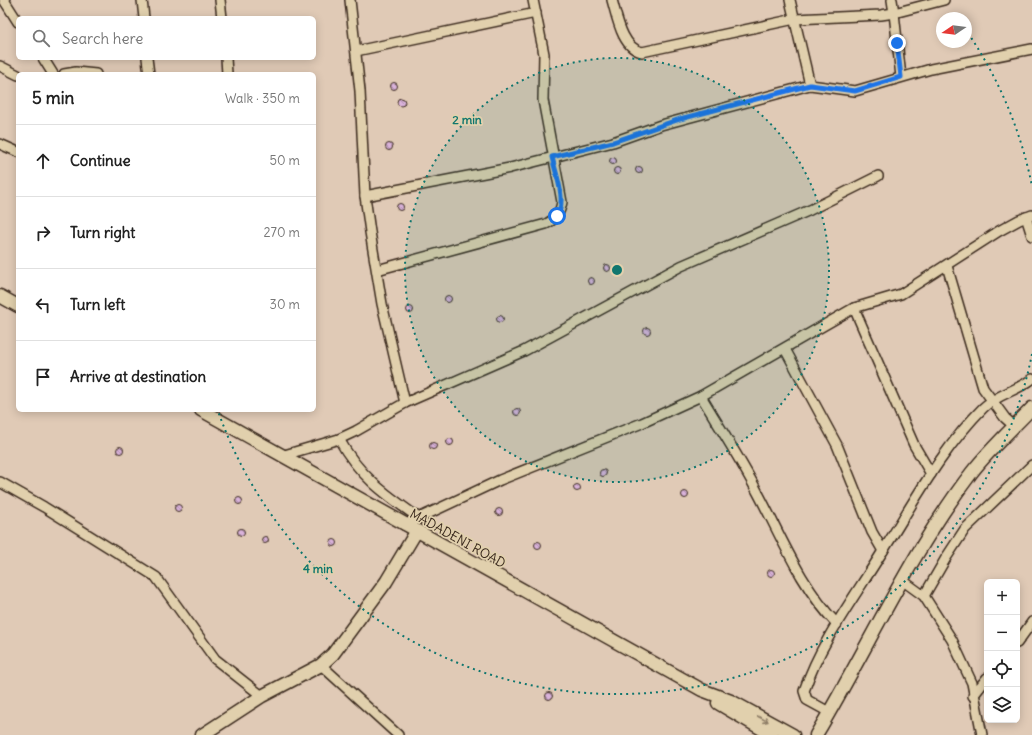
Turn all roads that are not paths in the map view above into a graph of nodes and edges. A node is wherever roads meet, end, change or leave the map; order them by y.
1 (4, 0) edge
2 (142, 0) edge
3 (220, 0) edge
4 (350, 0) edge
5 (533, 0) edge
6 (612, 0) edge
7 (790, 0) edge
8 (892, 0) edge
9 (944, 0) edge
10 (536, 13) junction
11 (894, 13) junction
12 (144, 16) edge
13 (222, 16) edge
14 (16, 19) edge
15 (795, 19) junction
16 (1032, 49) edge
17 (356, 51) junction
18 (45, 60) edge
19 (147, 60) edge
20 (226, 60) edge
21 (0, 66) edge
22 (52, 72) edge
23 (149, 72) edge
24 (227, 72) edge
25 (16, 74) edge
26 (901, 77) junction
27 (810, 85) junction
28 (0, 144) edge
29 (16, 151) edge
30 (552, 157) junction
31 (878, 176) dead end
32 (365, 196) junction
33 (1029, 216) edge
34 (1032, 236) edge
35 (947, 266) junction
36 (377, 270) junction
37 (0, 296) edge
38 (16, 305) edge
39 (854, 308) junction
40 (784, 349) junction
41 (1032, 378) edge
42 (701, 396) junction
43 (992, 400) junction
44 (404, 403) junction
45 (1032, 408) edge
46 (204, 412) edge
47 (1014, 426) junction
48 (339, 439) junction
49 (281, 456) junction
50 (1032, 465) edge
51 (931, 474) junction
52 (0, 482) edge
53 (418, 518) junction
54 (404, 525) junction
55 (416, 532) junction
56 (883, 551) junction
57 (902, 580) junction
58 (924, 596) junction
59 (1032, 622) edge
60 (837, 624) junction
61 (1020, 638) edge
62 (321, 665) junction
63 (984, 682) edge
64 (702, 690) junction
65 (262, 696) junction
66 (973, 696) junction
67 (830, 712) junction
68 (394, 734) edge
69 (202, 735) edge
70 (772, 735) edge
71 (793, 735) edge
72 (816, 735) edge
73 (982, 735) edge

1 - 14 street
2 - 12 street
3 - 13 street
4 - 17 street
5 - 10 street
6 - 15 street
7 - 15 street
8 - 11 street
9 - 11 street
10 - 17 street
10 - 30 street
11 - 15 street
11 - 26 street
15 - 27 street
16 - 26 street
17 - 32 street
18 - 22 street
19 - 23 street
20 - 24 street
21 - 25 street
26 - 27 street
27 - 30 street
28 - 29 street
30 - 32 street
30 - 36 street
31 - 44 street
32 - 36 street
33 - 34 street
33 - 35 street
35 - 39 street
35 - 43 street
36 - 44 street
37 - 38 street
39 - 40 street
39 - 51 street
40 - 42 street
40 - 56 street
41 - 43 street
42 - 53 street
42 - 60 street
43 - 47 street
43 - 51 street
44 - 48 street
45 - 47 street
46 - 49 street, MADADENI ROAD
47 - 57 street
48 - 49 street
48 - 53 street
49 - 54 street, MADADENI ROAD
50 - 58 street
51 - 56 street
52 - 65 street
53 - 54 street
54 - 55 street, MADADENI ROAD
55 - 62 street
55 - 64 street, MADADENI ROAD
56 - 60 street
57 - 58 street
57 - 67 street
58 - 66 street
59 - 61 street
60 - 67 street
62 - 65 street
62 - 68 street
63 - 66 street
64 - 70 street, MADADENI ROAD
64 -> 71 street, MADADENI ROAD
65 - 69 street
66 - 73 street
67 - 72 street

